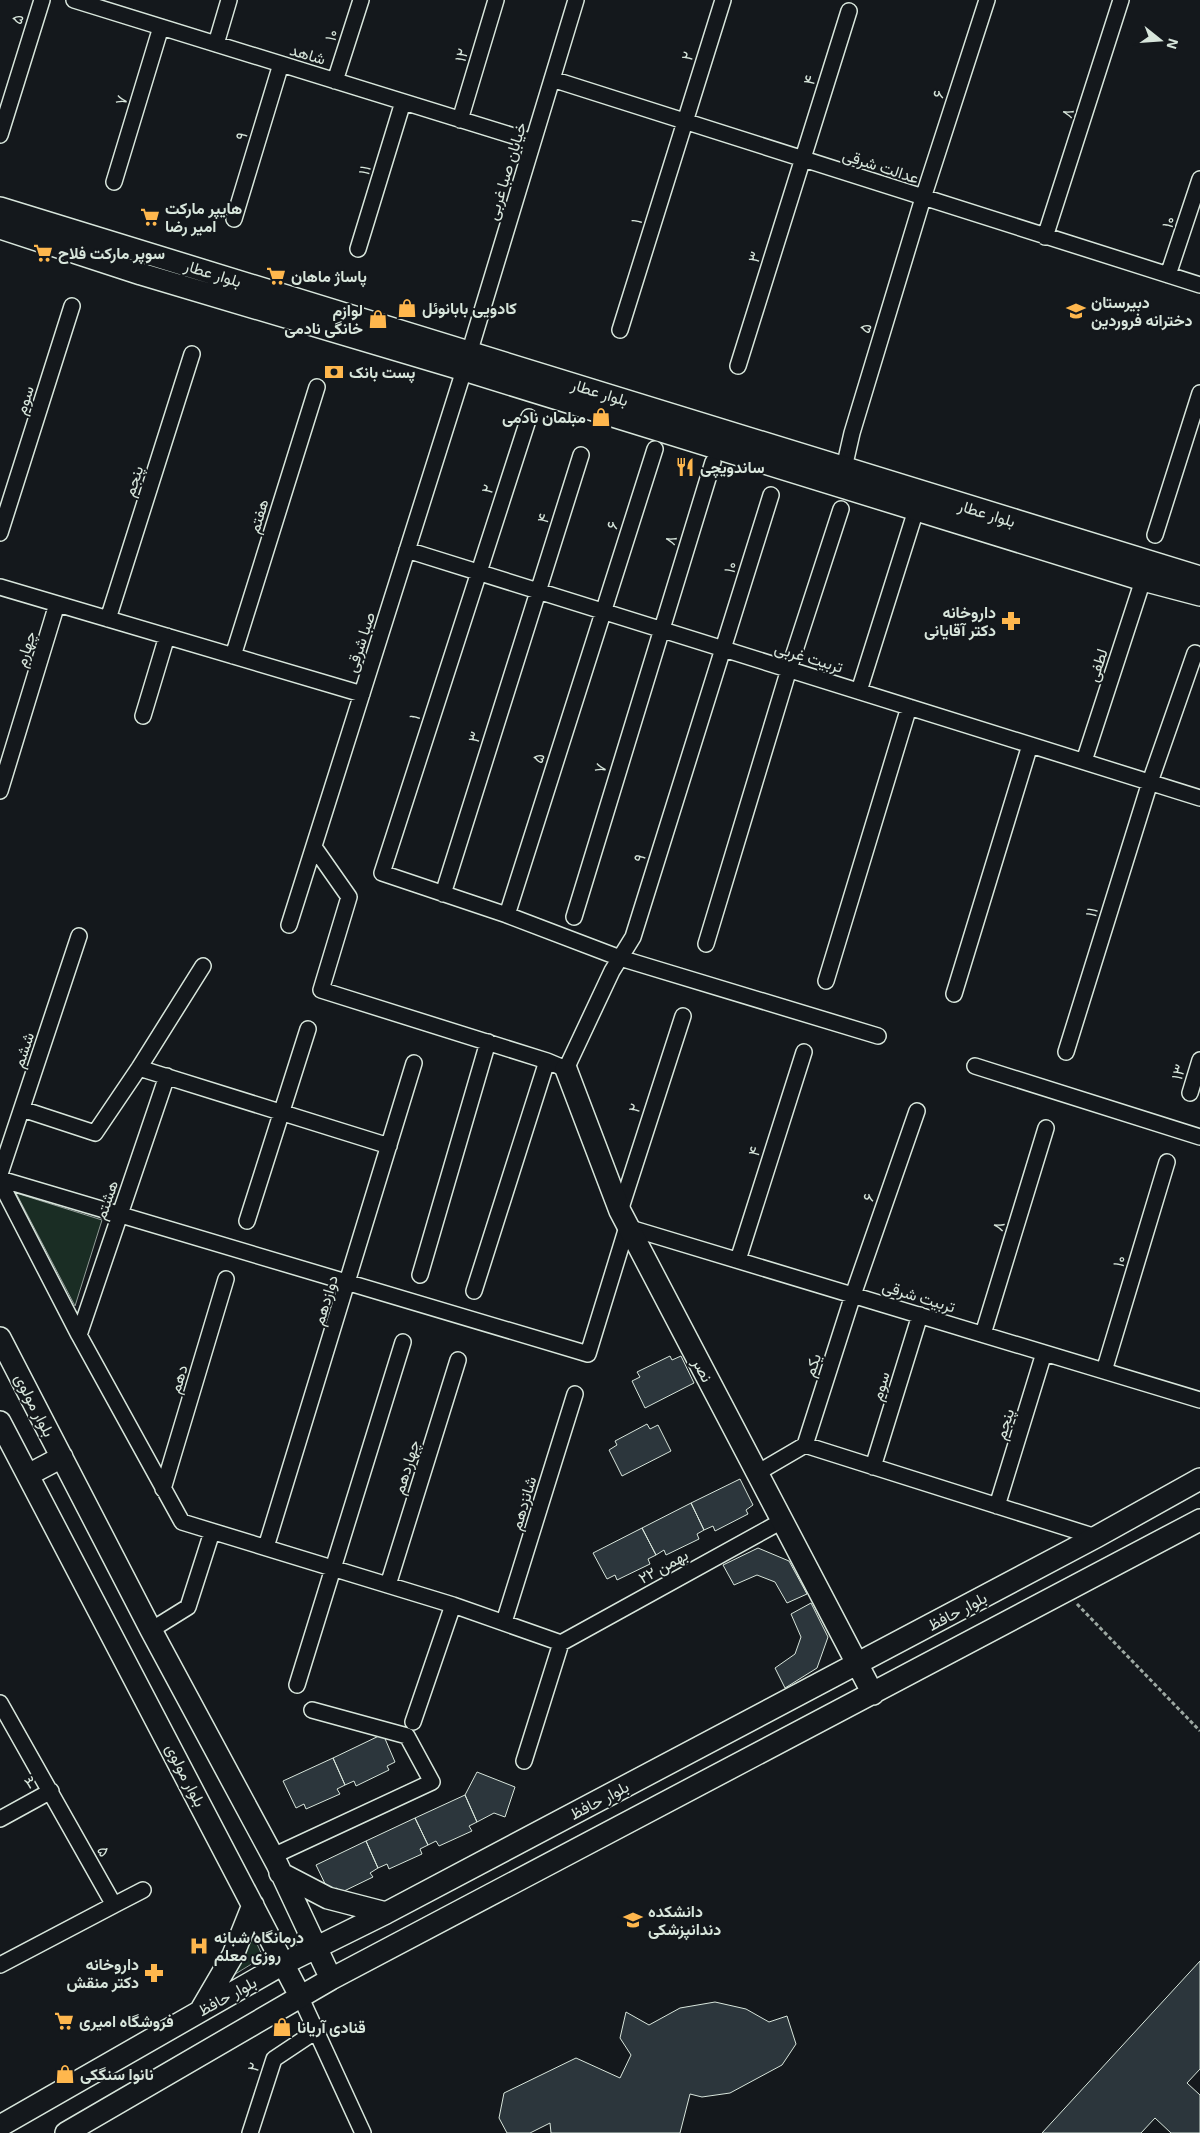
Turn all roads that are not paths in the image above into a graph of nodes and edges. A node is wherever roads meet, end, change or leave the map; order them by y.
1 (42, 0) edge
2 (74, 0) edge
3 (229, 0) edge
4 (361, 0) edge
5 (496, 0) edge
6 (576, 0) edge
7 (723, 0) edge
8 (987, 0) edge
9 (1121, 0) edge
10 (91, 2) edge
11 (849, 11) dead end
12 (161, 27) junction
13 (216, 44) junction
14 (281, 64) junction
15 (552, 79) junction
16 (335, 81) junction
17 (403, 102) junction
18 (460, 120) junction
19 (685, 122) junction
20 (0, 135) edge
21 (533, 142) junction
22 (802, 159) junction
23 (1200, 179) edge
24 (114, 182) dead end
25 (923, 198) junction
26 (0, 208) edge
27 (234, 218) dead end
28 (0, 228) edge
29 (1045, 237) junction
30 (358, 249) dead end
31 (1168, 275) junction
32 (1200, 285) edge
33 (72, 306) dead end
34 (620, 330) dead end
35 (192, 354) dead end
36 (467, 361) junction
37 (738, 366) dead end
38 (317, 386) dead end
39 (1200, 393) edge
40 (529, 417) dead end
41 (655, 449) dead end
42 (581, 455) dead end
43 (713, 462) dead end
44 (844, 468) junction
45 (771, 496) dead end
46 (841, 509) dead end
47 (916, 510) junction
48 (0, 533) edge
49 (1155, 535) dead end
50 (408, 550) junction
51 (478, 572) junction
52 (1200, 577) edge
53 (1143, 580) junction
54 (0, 587) edge
55 (538, 591) junction
56 (1200, 595) edge
57 (57, 604) junction
58 (603, 611) junction
59 (108, 619) junction
60 (660, 629) junction
61 (168, 636) junction
62 (724, 649) junction
63 (1195, 653) dead end
64 (232, 656) junction
65 (789, 669) junction
66 (859, 691) junction
67 (362, 694) junction
68 (909, 707) junction
69 (143, 716) dead end
70 (1030, 745) junction
71 (1084, 761) junction
72 (1150, 782) junction
73 (0, 791) edge
74 (1200, 798) edge
75 (314, 847) junction
76 (443, 894) junction
77 (507, 915) junction
78 (574, 917) dead end
79 (289, 925) dead end
80 (79, 936) dead end
81 (706, 944) dead end
82 (620, 958) junction
83 (203, 966) dead end
84 (826, 981) dead end
85 (954, 994) dead end
86 (682, 1016) dead end
87 (308, 1029) dead end
88 (878, 1036) dead end
89 (488, 1042) junction
90 (804, 1052) dead end
91 (1066, 1052) dead end
92 (1200, 1060) edge
93 (414, 1063) dead end
94 (556, 1065) junction
95 (975, 1066) dead end
96 (139, 1068) junction
97 (167, 1076) junction
98 (1190, 1093) dead end
99 (22, 1109) junction
100 (916, 1111) dead end
101 (282, 1113) junction
102 (1046, 1128) dead end
103 (1200, 1137) edge
104 (389, 1146) junction
105 (1167, 1162) dead end
106 (0, 1174) edge
107 (0, 1180) edge
108 (119, 1216) junction
109 (624, 1219) junction
110 (247, 1221) dead end
111 (738, 1260) junction
112 (420, 1276) dead end
113 (226, 1280) dead end
114 (349, 1282) junction
115 (474, 1291) dead end
116 (853, 1295) junction
117 (920, 1315) junction
118 (983, 1334) junction
119 (80, 1335) junction
120 (0, 1338) edge
121 (402, 1342) dead end
122 (1044, 1353) junction
123 (458, 1360) dead end
124 (1104, 1371) junction
125 (574, 1394) dead end
126 (1200, 1400) edge
127 (0, 1422) edge
128 (805, 1445) junction
129 (62, 1457) junction
130 (873, 1467) junction
131 (757, 1473) junction
132 (28, 1475) junction
133 (1200, 1479) edge
134 (163, 1489) junction
135 (997, 1506) junction
136 (1200, 1520) edge
137 (782, 1521) junction
138 (212, 1532) junction
139 (1096, 1537) junction
140 (266, 1547) junction
141 (332, 1568) junction
142 (388, 1585) junction
143 (453, 1605) junction
144 (504, 1622) junction
145 (151, 1630) junction
146 (561, 1642) junction
147 (858, 1663) junction
148 (297, 1685) dead end
149 (873, 1694) junction
150 (0, 1702) edge
151 (312, 1710) dead end
152 (413, 1722) dead end
153 (524, 1761) dead end
154 (51, 1791) junction
155 (0, 1819) edge
156 (276, 1865) junction
157 (143, 1890) dead end
158 (114, 1905) junction
159 (253, 1905) junction
160 (386, 1913) junction
161 (315, 1948) junction
162 (283, 1964) junction
163 (0, 1966) edge
164 (331, 1979) junction
165 (300, 1996) junction
166 (199, 2012) junction
167 (316, 2031) junction
168 (0, 2126) edge
169 (66, 2133) edge
170 (250, 2133) edge
171 (363, 2133) edge

1 - 20 street, ۵
2 - 10 street, شاهد
3 - 13 street
4 - 16 street, ۱۰
5 - 18 street, ۱۲
6 - 15 street, خیابان صبا غربی
7 - 19 street, ۲
8 - 25 street, ۶
9 - 29 street, ۸
10 - 12 street, شاهد
11 - 22 street, ۴
12 - 13 street, شاهد
12 - 24 street, ۷
13 - 14 street, شاهد
14 - 16 street, شاهد
14 - 27 street, ۹
15 - 19 street, عدالت شرقی
15 - 21 street, خیابان صبا غربی
16 - 17 street, شاهد
17 - 18 street, شاهد
17 - 30 street, ۱۱
18 - 21 street, شاهد
19 - 22 street, عدالت شرقی
19 - 34 street, ۱
21 - 36 street, خیابان صبا غربی
22 - 25 street, عدالت شرقی
22 - 37 street, ۳
23 - 31 street, ۱۰
25 - 29 street, عدالت شرقی
25 - 44 street, ۵
26 - 36 street, بلوار عطار
28 - 36 street, بلوار عطار
29 - 31 street, عدالت شرقی
31 - 32 street, عدالت شرقی
33 - 48 street, سوم
35 - 59 street, پنجم
36 - 44 street, بلوار عطار
36 - 47 street, بلوار عطار
36 - 50 street, صبا شرقی
38 - 64 street, هفتم
39 - 49 street
40 - 51 street, ۲
41 - 58 street, ۶
42 - 55 street, ۴
43 - 60 street, ۸
44 - 52 street, بلوار عطار
45 - 62 street, ۱۰
46 - 65 street
47 - 53 street, بلوار عطار
47 - 66 street
50 - 51 street, تربیت غربی
50 - 67 street, صبا شرقی
51 - 55 street, تربیت غربی
51 - 76 street, ۱
53 - 56 street, بلوار عطار
53 - 71 street, لطفی
54 - 57 street
55 - 58 street, تربیت غربی
55 - 76 street, ۳
57 - 59 street
57 - 73 street, چهارم
58 - 60 street, تربیت غربی
58 - 77 street, ۵
59 - 61 street
60 - 62 street, تربیت غربی
60 - 78 street, ۷
61 - 64 street
61 - 69 street
62 - 65 street, تربیت غربی
62 - 82 street, ۹
63 - 72 street, ۱۱
64 - 67 street
65 - 66 street, تربیت غربی
65 - 81 street
66 - 68 street, تربیت غربی
67 - 75 street, صبا شرقی
68 - 70 street, تربیت غربی
68 - 84 street
70 - 71 street, تربیت غربی
70 - 85 street
71 - 72 street, تربیت غربی
72 - 74 street, تربیت غربی
72 - 91 street, ۱۱
75 - 79 street, صبا شرقی
75 - 89 street
76 - 77 street
77 - 82 street
80 - 99 street, ششم
82 - 88 street
82 - 94 street, ۹
83 - 96 street
86 - 109 street, ۲
87 - 101 street
89 - 94 street
89 - 112 street
90 - 111 street, ۴
92 - 98 street, ۱۳
93 - 104 street, دوازدهم
94 - 109 street, نصر
94 - 115 street, ۹
95 - 103 street
96 - 97 street
96 - 99 street
97 - 101 street
97 - 108 street, هشتم
99 - 106 street, ششم
100 - 116 street, ۶
101 - 104 street
101 - 110 street
102 - 118 street, ۸
104 - 114 street, دوازدهم
105 - 124 street, ۱۰
107 - 108 street
107 - 119 street
108 - 114 street
108 - 119 street, هشتم
109 - 111 street, تربیت شرقی
109 - 114 street, ۲
109 - 131 street, نصر
111 - 116 street, تربیت شرقی
113 - 134 street, دهم
114 - 140 street, دوازدهم
116 - 117 street, تربیت شرقی
116 - 128 street, یکم
117 - 118 street, تربیت شرقی
117 - 130 street, سوم
118 - 122 street, تربیت شرقی
119 - 134 street
120 - 129 street, بلوار مولوی
121 - 141 street
122 - 124 street, تربیت شرقی
122 - 135 street, پنجم
123 - 142 street, چهاردهم
124 - 126 street, تربیت شرقی
125 - 144 street, شانزدهم
127 - 132 street, بلوار مولوی
128 - 130 street
128 - 131 street
129 - 132 street
129 - 145 street, بلوار مولوی
130 - 135 street
131 - 137 street, نصر
132 - 159 street, بلوار مولوی
133 - 139 street, بلوار حافظ
134 - 138 street
135 - 139 street
136 - 149 street, بلوار حافظ
137 - 146 street, ۲۲ بهمن
137 - 147 street, نصر
138 - 140 street
138 - 145 street
139 - 147 street, بلوار حافظ
140 - 141 street
141 - 142 street
141 - 148 street
142 - 143 street
143 - 144 street
143 - 152 street
144 - 146 street
145 - 156 street, بلوار مولوی
146 - 153 street
147 - 149 street, نصر
147 - 160 street, بلوار حافظ
149 - 164 street, بلوار حافظ
150 - 154 street, ۵
151 - 156 street
154 - 155 street, ۳
154 - 158 street, ۵
156 - 160 street
156 - 161 street, بلوار مولوی
157 - 158 street
158 - 163 street
159 - 162 street, بلوار مولوی
159 - 166 street
160 - 161 street, بلوار حافظ
161 - 162 street, بلوار حافظ
161 - 164 street, بلوار مولوی
162 - 165 street, بلوار مولوی
162 - 166 street, بلوار حافظ
164 - 165 street, بلوار حافظ
165 - 167 street, بلوار مولوی
165 - 169 street, بلوار حافظ
166 - 168 street, بلوار حافظ
167 - 170 street, ۲
167 - 171 street, بلوار مولوی

